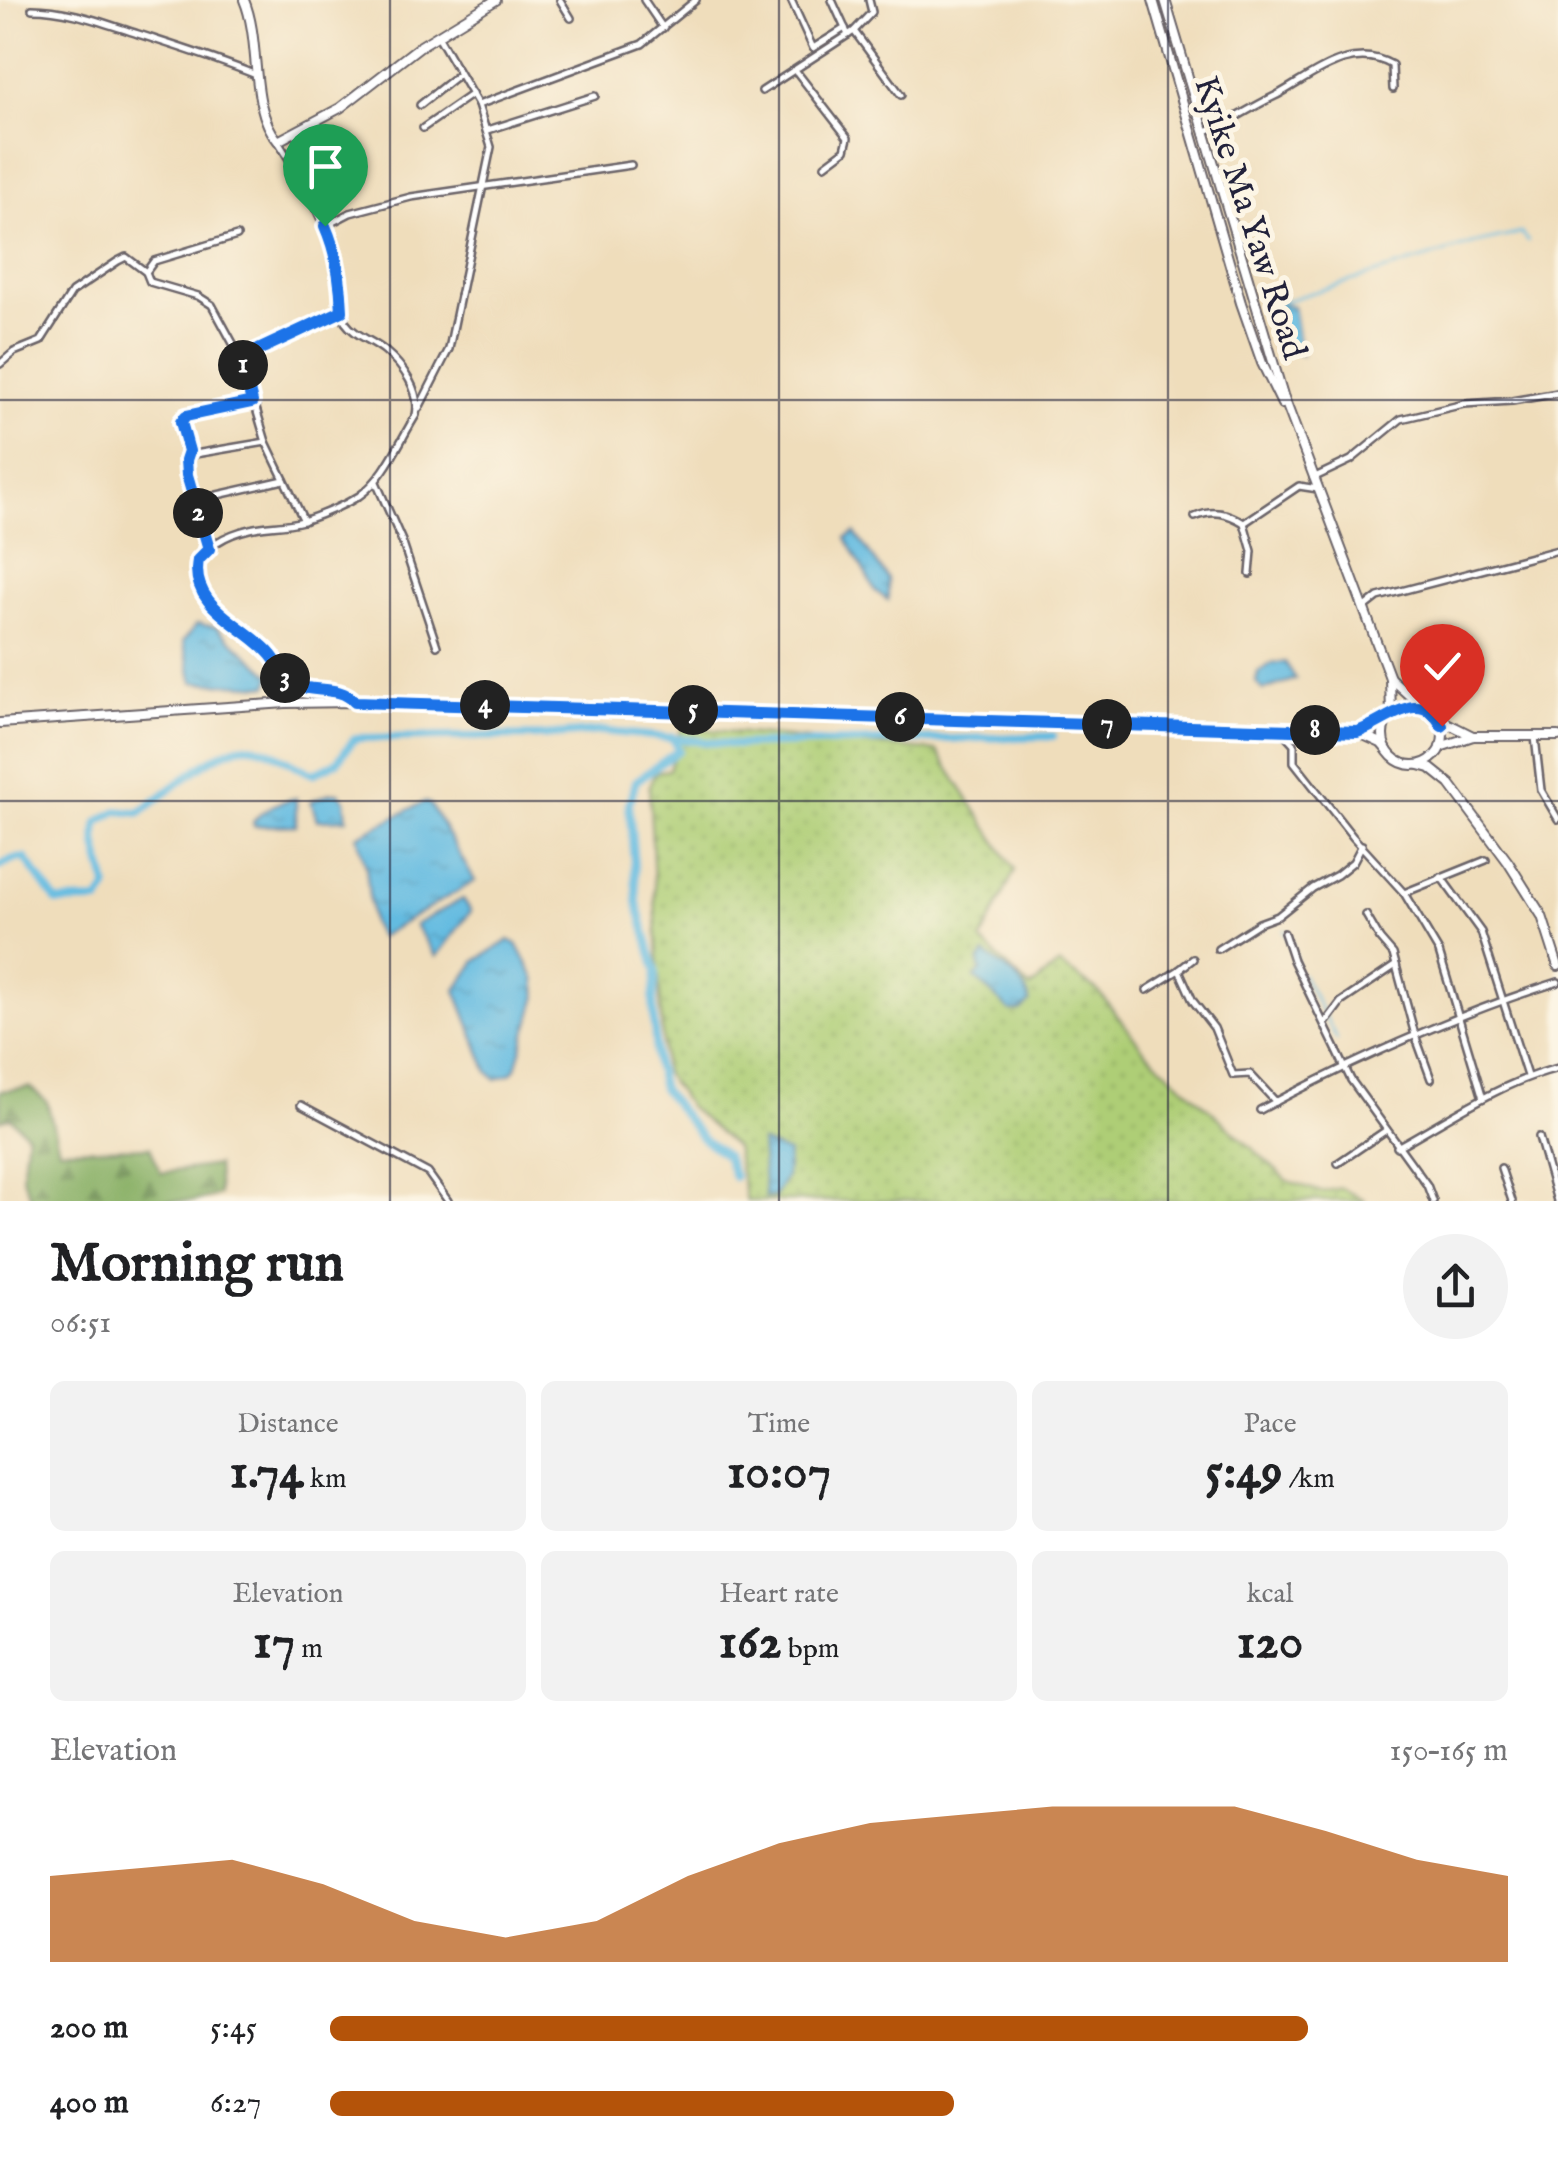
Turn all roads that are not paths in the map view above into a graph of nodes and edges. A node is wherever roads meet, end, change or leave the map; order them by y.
1 (244, 0) edge
2 (496, 0) edge
3 (560, 0) edge
4 (644, 0) edge
5 (696, 0) edge
6 (790, 0) edge
7 (832, 0) edge
8 (869, 0) edge
9 (1154, 0) edge
10 (1166, 0) edge
11 (32, 9) dead end
12 (571, 18) dead end
13 (663, 28) junction
14 (849, 31) junction
15 (438, 36) junction
16 (796, 71) junction
17 (459, 74) junction
18 (258, 76) junction
19 (1392, 90) dead end
20 (762, 91) dead end
21 (472, 94) junction
22 (901, 95) dead end
23 (596, 96) dead end
24 (420, 105) dead end
25 (478, 105) junction
26 (423, 128) dead end
27 (488, 130) junction
28 (1206, 131) junction
29 (278, 141) junction
30 (825, 165) dead end
31 (631, 166) dead end
32 (484, 188) junction
33 (325, 226) junction
34 (237, 236) dead end
35 (146, 272) junction
36 (342, 311) junction
37 (241, 358) junction
38 (0, 364) edge
39 (1558, 392) edge
40 (252, 402) junction
41 (416, 415) junction
42 (266, 442) junction
43 (1302, 449) junction
44 (189, 455) junction
45 (1314, 478) junction
46 (284, 480) junction
47 (376, 482) junction
48 (1318, 489) junction
49 (194, 500) junction
50 (1195, 518) dead end
51 (304, 520) junction
52 (1244, 523) junction
53 (209, 549) junction
54 (1558, 550) edge
55 (1250, 574) dead end
56 (1364, 608) junction
57 (437, 646) dead end
58 (1390, 678) junction
59 (355, 702) junction
60 (1422, 707) junction
61 (1390, 716) junction
62 (1438, 718) junction
63 (0, 723) edge
64 (1280, 729) junction
65 (1357, 732) junction
66 (1473, 736) junction
67 (1558, 736) edge
68 (1534, 737) junction
69 (1439, 749) junction
70 (1388, 750) junction
71 (1418, 764) junction
72 (1450, 784) junction
73 (1558, 819) edge
74 (1362, 845) junction
75 (1486, 860) dead end
76 (1441, 877) junction
77 (1404, 893) junction
78 (1366, 914) dead end
79 (1284, 933) dead end
80 (1218, 950) dead end
81 (1193, 960) dead end
82 (1396, 965) junction
83 (1558, 966) edge
84 (1179, 970) junction
85 (1558, 982) edge
86 (1147, 990) dead end
87 (1504, 999) junction
88 (1460, 1016) junction
89 (1326, 1022) junction
90 (1415, 1035) junction
91 (1344, 1066) junction
92 (1558, 1068) edge
93 (1527, 1076) junction
94 (1432, 1079) dead end
95 (1483, 1098) junction
96 (1276, 1102) junction
97 (301, 1105) dead end
98 (1260, 1110) dead end
99 (1385, 1131) junction
100 (1539, 1137) dead end
101 (1396, 1147) junction
102 (1338, 1163) dead end
103 (1501, 1168) dead end
104 (448, 1201) edge
105 (1433, 1201) edge
106 (1512, 1201) edge
107 (1556, 1201) edge

1 - 18 main road
2 - 15 main road
3 - 12 street
4 - 13 street
5 - 13 street
6 - 14 street
7 - 14 street
8 - 14 street
9 - 43 main road, Kyike Ma Yaw Road
10 - 28 main road, Kyike Ma Yaw Road
11 - 18 street
13 - 25 street
14 - 16 street
14 - 22 street
15 - 17 street
15 - 29 main road
16 - 20 street
16 - 30 street
17 - 21 street
17 - 24 street
18 - 29 main road
19 - 28 street
21 - 25 street
21 - 26 street
23 - 27 street
25 - 27 street
27 - 32 street
28 - 43 main road, Kyike Ma Yaw Road
29 - 33 street
31 - 32 street
32 - 33 street
32 - 41 street
33 - 36 street
34 - 35 street
35 - 37 street
35 - 38 street
36 - 37 street
36 - 41 street
37 - 40 street
39 - 45 street
40 - 42 street
40 - 44 street
41 - 47 street
42 - 44 street
42 - 46 street
43 - 45 main road, Kyike Ma Yaw Road
44 - 49 street
45 - 48 main road, Kyike Ma Yaw Road
46 - 49 street
46 - 51 street
47 - 51 street
47 - 57 street
48 - 52 street
48 - 56 main road, Kyike Ma Yaw Road
49 - 53 street
50 - 52 street
51 - 53 street
52 - 55 street
53 - 59 street
54 - 56 street
56 - 58 main road, Kyike Ma Yaw Road
58 - 60 main road
58 - 61 main road
59 - 63 main road
59 - 64 main road
60 - 61 main road
60 - 62 main road
61 - 65 main road
61 - 70 main road
62 - 66 main road
62 - 69 main road
64 - 65 main road
64 - 74 street
65 - 70 main road
66 - 68 main road
66 - 69 main road
67 - 68 main road
68 - 73 street
69 - 71 main road
69 - 72 main road
70 - 71 main road
71 - 72 main road
72 - 83 main road
74 - 77 street
74 - 80 street
75 - 76 street
76 - 77 street
76 - 87 street
77 - 88 street
78 - 82 street
79 - 89 street
81 - 84 street
82 - 89 street
82 - 90 street
84 - 86 street
84 - 96 street
85 - 87 street
87 - 88 street
87 - 93 street
88 - 90 street
88 - 95 street
89 - 91 street
90 - 91 street
90 - 94 street
91 - 96 street
91 - 99 street
92 - 93 street
93 - 95 street
95 - 101 street
96 - 98 street
97 - 104 street
99 - 101 street
99 - 102 street
100 - 107 street
101 - 105 street
103 - 106 street

